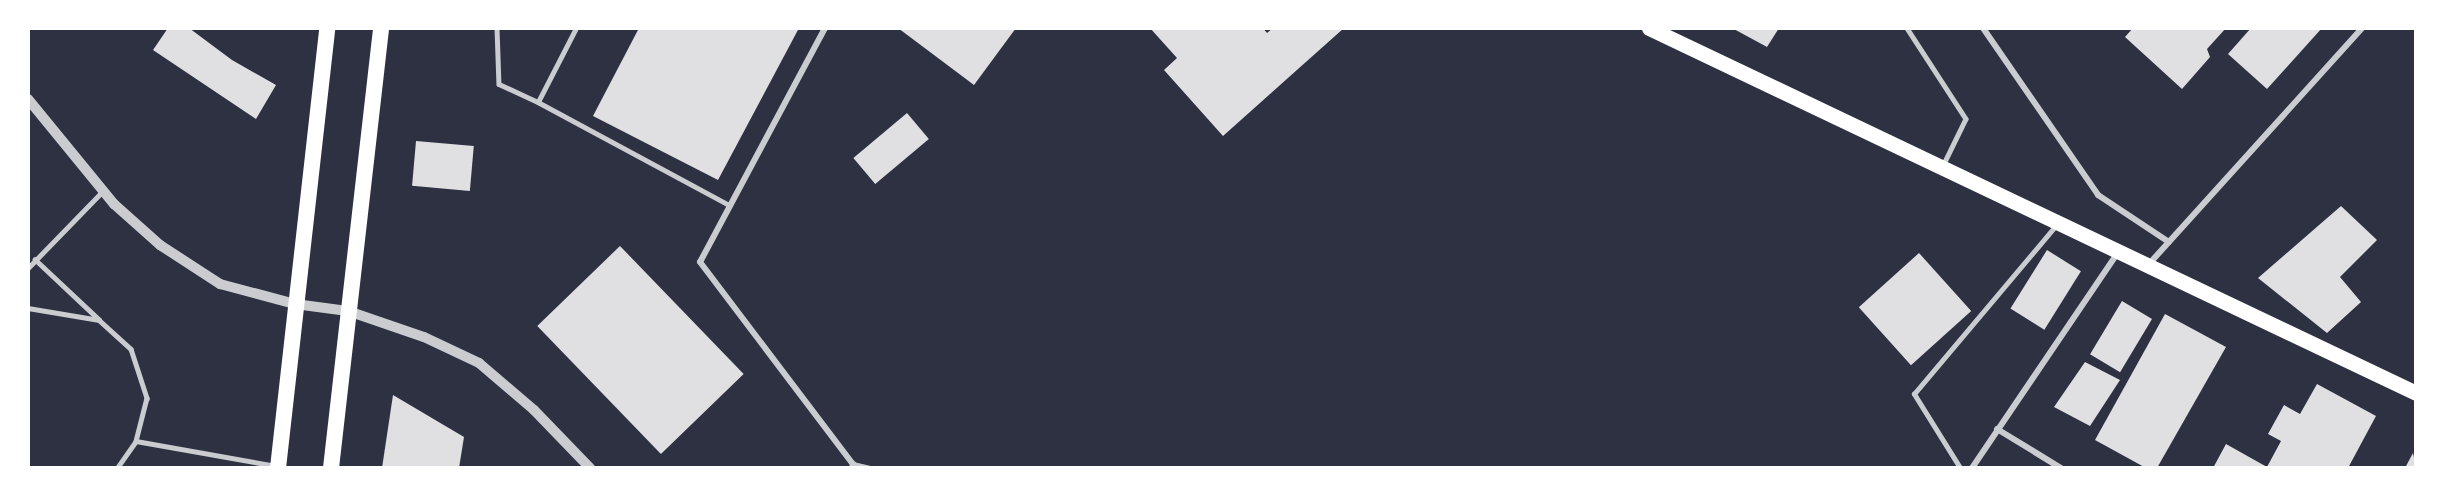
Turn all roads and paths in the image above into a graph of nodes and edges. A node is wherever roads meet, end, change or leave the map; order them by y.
1 (327, 28) edge
2 (381, 28) edge
3 (497, 28) edge
4 (576, 28) edge
5 (825, 28) edge
6 (1650, 28) edge
7 (1906, 28) edge
8 (1983, 28) edge
9 (2362, 28) edge
10 (28, 99) edge
11 (538, 102) junction
12 (1942, 168) junction
13 (103, 190) junction
14 (729, 206) junction
15 (2058, 223) junction
16 (2169, 242) junction
17 (2118, 252) junction
18 (35, 260) junction
19 (2147, 265) junction
20 (28, 267) edge
21 (295, 304) junction
22 (28, 308) edge
23 (348, 311) junction
24 (99, 320) junction
25 (2415, 393) edge
26 (1997, 429) junction
27 (136, 441) junction
28 (852, 466) edge
29 (278, 467) edge
30 (117, 468) edge
31 (331, 468) edge
32 (590, 468) edge
33 (870, 468) edge
34 (1960, 468) edge
35 (1972, 468) edge
36 (2061, 468) edge

1 - 21 highway
2 - 23 highway
3 - 11 lane
4 - 11 lane
5 - 14 street
6 - 12 main road
7 - 12 lane
8 - 16 street
9 - 16 street
10 - 13 street
11 - 14 lane
12 - 15 main road
13 - 18 lane
13 - 21 street
14 - 28 street
15 - 17 main road
15 - 34 lane
16 - 19 street
17 - 19 main road
17 - 26 street
18 - 20 lane
18 - 24 lane
19 - 25 main road
21 - 23 street
21 - 29 highway
22 - 24 lane
23 - 31 highway
23 - 32 street
24 - 27 lane
26 - 35 street
26 - 36 street
27 - 29 lane
27 - 30 lane
28 - 33 lane

